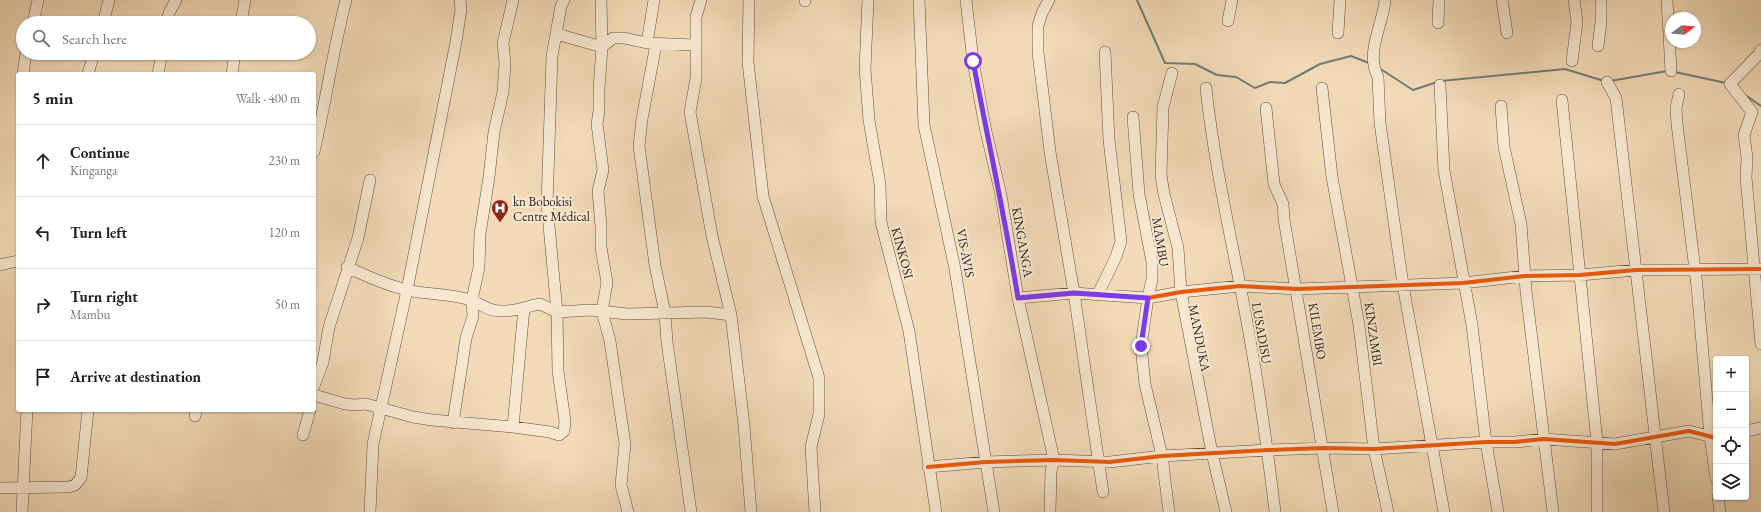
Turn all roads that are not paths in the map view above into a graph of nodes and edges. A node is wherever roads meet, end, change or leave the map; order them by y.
1 (38, 0) edge
2 (109, 0) edge
3 (176, 0) edge
4 (245, 0) edge
5 (346, 0) edge
6 (460, 0) edge
7 (513, 0) edge
8 (564, 0) edge
9 (654, 0) edge
10 (701, 0) edge
11 (749, 0) edge
12 (868, 0) edge
13 (919, 0) edge
14 (966, 0) edge
15 (1049, 0) edge
16 (1232, 0) edge
17 (1340, 0) edge
18 (1385, 0) edge
19 (1439, 0) edge
20 (1502, 0) edge
21 (1574, 0) edge
22 (1600, 0) edge
23 (1667, 0) edge
24 (601, 1) edge
25 (35, 16) edge
26 (105, 16) edge
27 (168, 16) edge
28 (242, 16) edge
29 (1228, 22) dead end
30 (1438, 23) dead end
31 (1338, 33) dead end
32 (1507, 33) dead end
33 (557, 34) junction
34 (652, 43) junction
35 (696, 45) junction
36 (1598, 46) dead end
37 (602, 47) junction
38 (1761, 50) edge
39 (1105, 52) dead end
40 (25, 60) edge
41 (92, 60) edge
42 (161, 60) edge
43 (234, 60) edge
44 (1572, 61) dead end
45 (1671, 71) dead end
46 (23, 72) edge
47 (89, 72) edge
48 (158, 72) edge
49 (232, 72) edge
50 (1172, 73) dead end
51 (1607, 82) dead end
52 (1440, 85) dead end
53 (1206, 88) dead end
54 (1322, 88) dead end
55 (1679, 94) dead end
56 (1562, 100) dead end
57 (1501, 106) dead end
58 (1266, 108) dead end
59 (1133, 117) dead end
60 (316, 144) edge
61 (370, 180) dead end
62 (16, 261) edge
63 (0, 265) edge
64 (347, 267) junction
65 (1695, 269) junction
66 (1758, 269) edge
67 (1636, 270) junction
68 (1580, 274) junction
69 (1525, 276) junction
70 (1463, 283) junction
71 (1403, 285) junction
72 (1240, 286) junction
73 (1352, 287) junction
74 (1297, 289) junction
75 (408, 290) junction
76 (1181, 292) junction
77 (1074, 293) junction
78 (1098, 294) junction
79 (1018, 298) junction
80 (1148, 298) junction
81 (472, 300) junction
82 (524, 308) junction
83 (557, 312) junction
84 (602, 312) junction
85 (665, 313) junction
86 (731, 316) junction
87 (1761, 344) edge
88 (316, 381) edge
89 (316, 396) edge
90 (381, 407) junction
91 (27, 412) edge
92 (88, 412) edge
93 (309, 412) edge
94 (454, 423) junction
95 (513, 427) junction
96 (1761, 428) edge
97 (1749, 430) edge
98 (303, 435) dead end
99 (1655, 437) junction
100 (1713, 437) edge
101 (1544, 439) junction
102 (1486, 442) junction
103 (1597, 442) junction
104 (1431, 445) junction
105 (1323, 448) junction
106 (1374, 449) junction
107 (1268, 450) junction
108 (1212, 453) junction
109 (1162, 456) junction
110 (1054, 460) junction
111 (986, 462) junction
112 (1099, 462) junction
113 (928, 467) junction
114 (0, 488) edge
115 (22, 488) junction
116 (1103, 492) dead end
117 (1718, 500) edge
118 (22, 512) edge
119 (370, 512) edge
120 (628, 512) edge
121 (691, 512) edge
122 (750, 512) edge
123 (815, 512) edge
124 (936, 512) edge
125 (994, 512) edge
126 (1050, 512) edge
127 (1170, 512) edge
128 (1226, 512) edge
129 (1275, 512) edge
130 (1333, 512) edge
131 (1388, 512) edge
132 (1444, 512) edge
133 (1498, 512) edge
134 (1553, 512) edge
135 (1597, 512) edge
136 (1664, 512) edge
137 (1720, 512) edge

1 - 25 street
2 - 26 street
3 - 27 street
4 - 28 street
5 - 60 street
6 - 75 street
7 - 81 street
8 - 33 street
9 - 34 street
10 - 35 street
11 - 123 street
12 - 113 street, KINKOSI
13 - 111 street, VIS-ÀVIS
14 - 79 street, KINGANGA
15 - 77 street
16 - 29 street
17 - 31 street
18 - 71 street
19 - 30 street
20 - 32 street
21 - 44 street
22 - 36 street
23 - 45 street
24 - 37 street
33 - 37 street
33 - 83 street
34 - 35 street
34 - 37 street
34 - 85 street
35 - 86 street
37 - 84 street
38 - 66 street
39 - 78 street
40 - 46 street
41 - 47 street
42 - 48 street
43 - 49 street
50 - 76 street, MANDUKA
51 - 67 street
52 - 70 street
53 - 72 street, LUSADISU
54 - 73 street, KINZAMBI
55 - 65 street
56 - 68 street
57 - 69 street
58 - 74 street, KILEMBO
59 - 80 street, MAMBU
61 - 64 street
62 - 63 street
64 - 75 street
64 - 88 street
65 - 66 street
65 - 67 street
65 - 100 street
66 - 87 street
67 - 68 street
67 - 99 street
68 - 69 street
68 - 103 street
69 - 70 street
69 - 101 street
70 - 71 street
70 - 102 street
71 - 73 street
71 - 104 street
72 - 74 street
72 - 76 street
72 - 107 street, LUSADISU
73 - 74 street
73 - 106 street, KINZAMBI
74 - 105 street, KILEMBO
75 - 81 street
75 - 90 street
76 - 80 street
76 - 108 street, MANDUKA
77 - 78 street
77 - 79 street
77 - 112 street
78 - 80 street
79 - 110 street, KINGANGA
80 - 109 street, MAMBU
81 - 82 street
81 - 94 street
82 - 83 street
82 - 95 street
83 - 84 street
83 - 95 street
84 - 85 street
84 - 120 street
85 - 86 street
85 - 121 street
86 - 122 street
89 - 90 street
90 - 94 street
90 - 119 street
91 - 115 street
92 - 115 street
93 - 98 street
94 - 95 street
96 - 97 street
99 - 100 street
99 - 103 street
99 - 136 street
101 - 102 street
101 - 103 street
101 - 134 street
102 - 104 street
102 - 133 street
103 - 135 street
104 - 106 street
104 - 132 street
105 - 106 street
105 - 107 street
105 - 130 street, KILEMBO
106 - 131 street, KINZAMBI
107 - 108 street
107 - 129 street, LUSADISU
108 - 109 street
108 - 128 street, MANDUKA
109 - 112 street
109 - 127 street, MAMBU
110 - 111 street
110 - 112 street
110 - 126 street, KINGANGA
111 - 113 street
111 - 125 street, VIS-ÀVIS
112 - 116 street
113 - 124 street, KINKOSI
114 - 115 street
115 - 118 street
117 - 137 street

